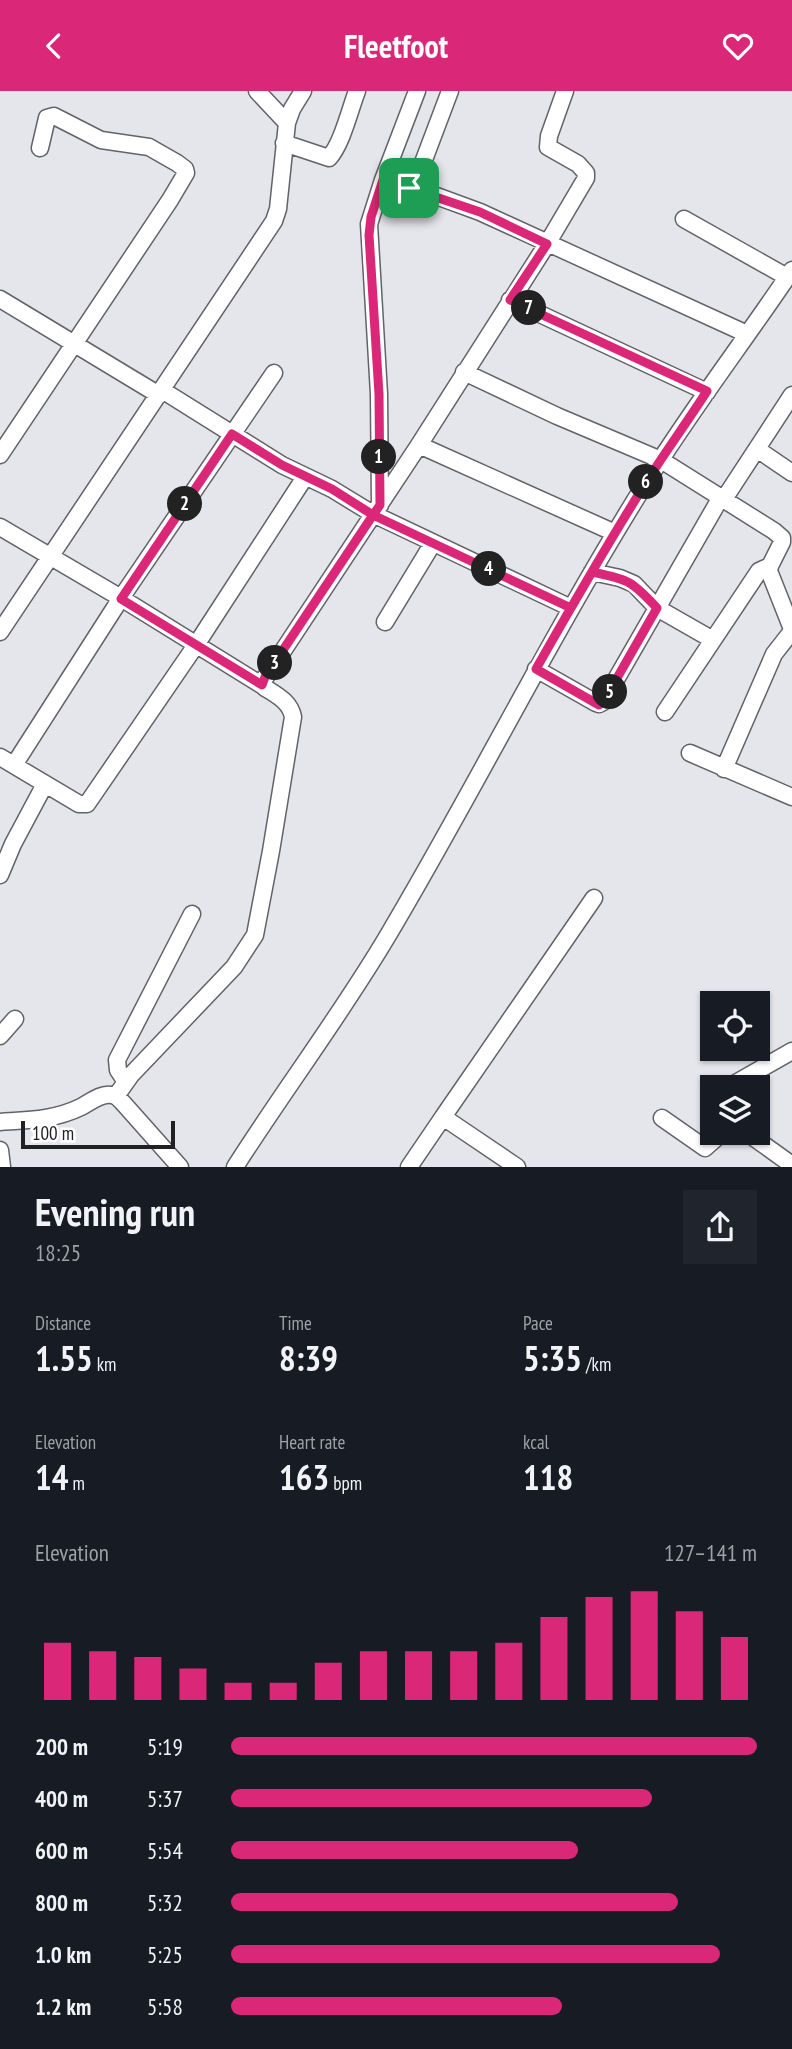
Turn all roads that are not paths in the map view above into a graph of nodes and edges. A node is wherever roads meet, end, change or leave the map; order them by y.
1 (257, 91) edge
2 (303, 91) edge
3 (357, 91) edge
4 (417, 91) edge
5 (450, 91) edge
6 (565, 91) edge
7 (287, 123) junction
8 (284, 143) junction
9 (40, 148) dead end
10 (383, 180) junction
11 (413, 189) junction
12 (684, 219) dead end
13 (547, 244) junction
14 (790, 274) edge
15 (0, 299) edge
16 (510, 300) junction
17 (747, 334) junction
18 (75, 343) junction
19 (464, 372) junction
20 (274, 373) dead end
21 (707, 391) junction
22 (161, 392) junction
23 (792, 395) edge
24 (232, 434) junction
25 (419, 445) junction
26 (757, 449) junction
27 (0, 455) edge
28 (661, 460) junction
29 (792, 473) edge
30 (305, 477) junction
31 (722, 498) junction
32 (377, 510) junction
33 (0, 527) edge
34 (615, 533) junction
35 (787, 542) edge
36 (433, 543) junction
37 (50, 557) junction
38 (769, 566) junction
39 (592, 572) junction
40 (121, 599) junction
41 (571, 608) junction
42 (657, 608) junction
43 (386, 622) dead end
44 (792, 630) edge
45 (0, 632) edge
46 (710, 638) junction
47 (196, 645) junction
48 (536, 669) junction
49 (262, 685) junction
50 (665, 712) dead end
51 (690, 753) dead end
52 (7, 761) edge
53 (724, 769) junction
54 (45, 784) junction
55 (792, 797) edge
56 (0, 875) edge
57 (594, 898) dead end
58 (192, 915) dead end
59 (15, 1019) dead end
60 (0, 1036) edge
61 (792, 1051) edge
62 (750, 1075) edge
63 (126, 1081) junction
64 (116, 1096) junction
65 (443, 1117) junction
66 (662, 1118) dead end
67 (0, 1122) edge
68 (700, 1145) edge
69 (764, 1145) edge
70 (0, 1150) edge
71 (792, 1165) edge
72 (2, 1167) edge
73 (180, 1167) edge
74 (235, 1167) edge
75 (409, 1167) edge
76 (517, 1167) edge

1 - 7 street
2 - 7 street
3 - 8 street
4 - 10 street
5 - 11 street
6 - 13 street
7 - 8 street
8 - 22 street
9 - 18 street
10 - 11 street
10 - 32 street
11 - 13 street
12 - 14 street
13 - 16 street
13 - 17 street
14 - 17 street
15 - 18 street
16 - 19 street
16 - 21 street
17 - 21 street
18 - 22 street
18 - 27 street
19 - 25 street
19 - 28 street
20 - 24 street
21 - 28 street
22 - 24 street
22 - 37 street
23 - 26 street
24 - 30 street
24 - 40 street
25 - 32 street
25 - 34 street
26 - 29 street
26 - 31 street
28 - 31 street
28 - 34 street
30 - 32 street
30 - 47 street
31 - 35 street
31 - 42 street
32 - 36 street
32 - 49 street
33 - 37 street
34 - 39 street
35 - 38 street
36 - 41 street
36 - 43 street
37 - 40 street
37 - 45 street
38 - 44 street
38 - 46 street
39 - 41 street
39 - 42 street
40 - 47 street
40 - 52 street
41 - 48 street
42 - 46 street
42 - 48 street
44 - 53 street
46 - 50 street
47 - 49 street
47 - 54 street
48 - 74 street
49 - 63 street
51 - 53 street
52 - 54 street
53 - 55 street
54 - 56 street
57 - 65 street
58 - 63 street
59 - 60 street
61 - 62 street
63 - 64 street
64 - 67 street
64 - 73 street
65 - 75 street
65 - 76 street
66 - 68 street
69 - 71 street
70 - 72 street

